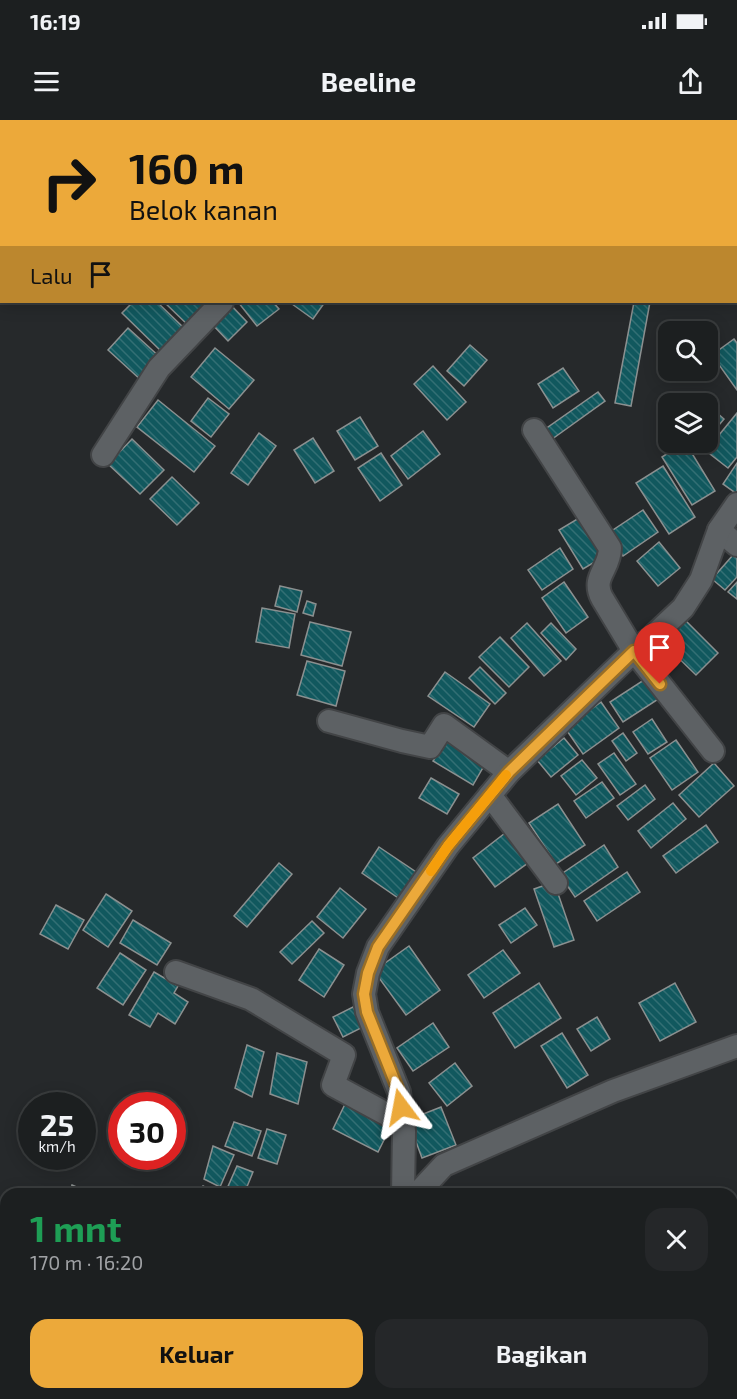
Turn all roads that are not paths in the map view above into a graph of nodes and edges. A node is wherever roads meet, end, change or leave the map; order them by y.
1 (221, 303) edge
2 (534, 430) dead end
3 (103, 455) dead end
4 (737, 504) edge
5 (719, 530) junction
6 (737, 545) edge
7 (634, 651) junction
8 (329, 721) dead end
9 (713, 752) dead end
10 (509, 772) junction
11 (490, 795) junction
12 (556, 883) dead end
13 (176, 972) dead end
14 (737, 1046) edge
15 (403, 1123) junction
16 (404, 1188) edge
17 (423, 1188) edge

1 - 3 street
2 - 7 street
4 - 5 street
5 - 6 street
5 - 7 street
7 - 9 street
7 - 10 street
8 - 10 street
10 - 11 street
11 - 12 street
11 - 15 street
13 - 15 street
14 - 17 street
15 - 16 street

